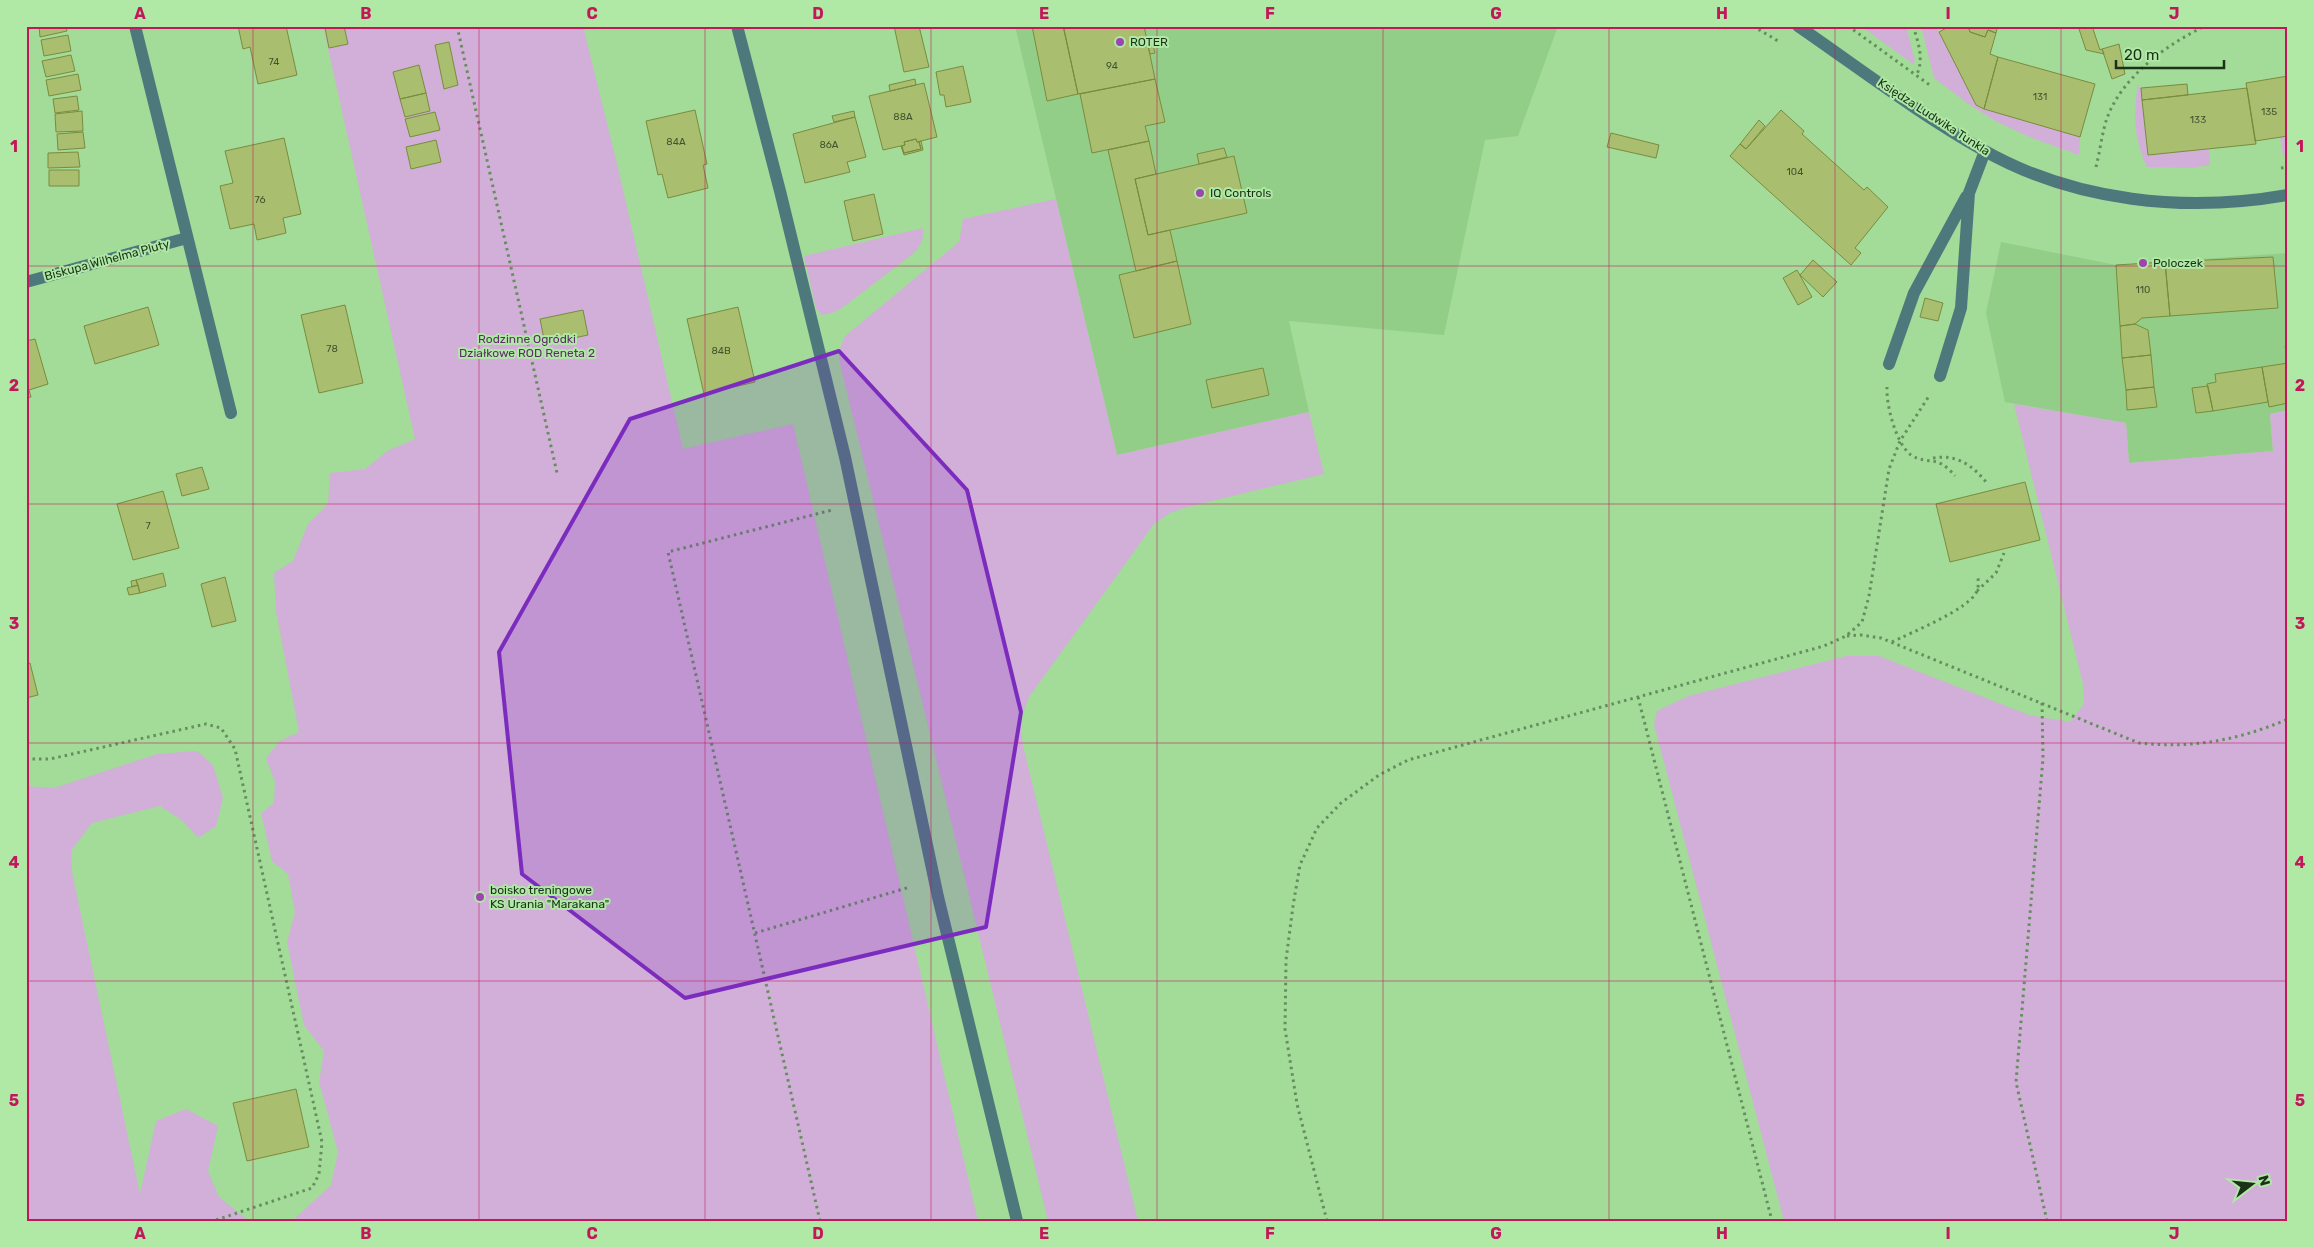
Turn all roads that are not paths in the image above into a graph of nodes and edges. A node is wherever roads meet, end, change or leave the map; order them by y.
1 (135, 26) edge
2 (737, 26) edge
3 (1798, 26) edge
4 (1985, 151) junction
5 (1969, 193) junction
6 (2288, 195) edge
7 (187, 238) junction
8 (26, 282) edge
9 (1889, 364) road end
10 (1940, 376) road end
11 (231, 413) dead end
12 (1017, 1221) edge

1 - 7 street
2 - 12 street
3 - 4 street, Księdza Ludwika Tunkla
4 - 5 street
4 - 6 street, Księdza Ludwika Tunkla
5 - 9 street
5 - 10 street
7 - 8 street, Biskupa Wilhelma Pluty
7 - 11 street

